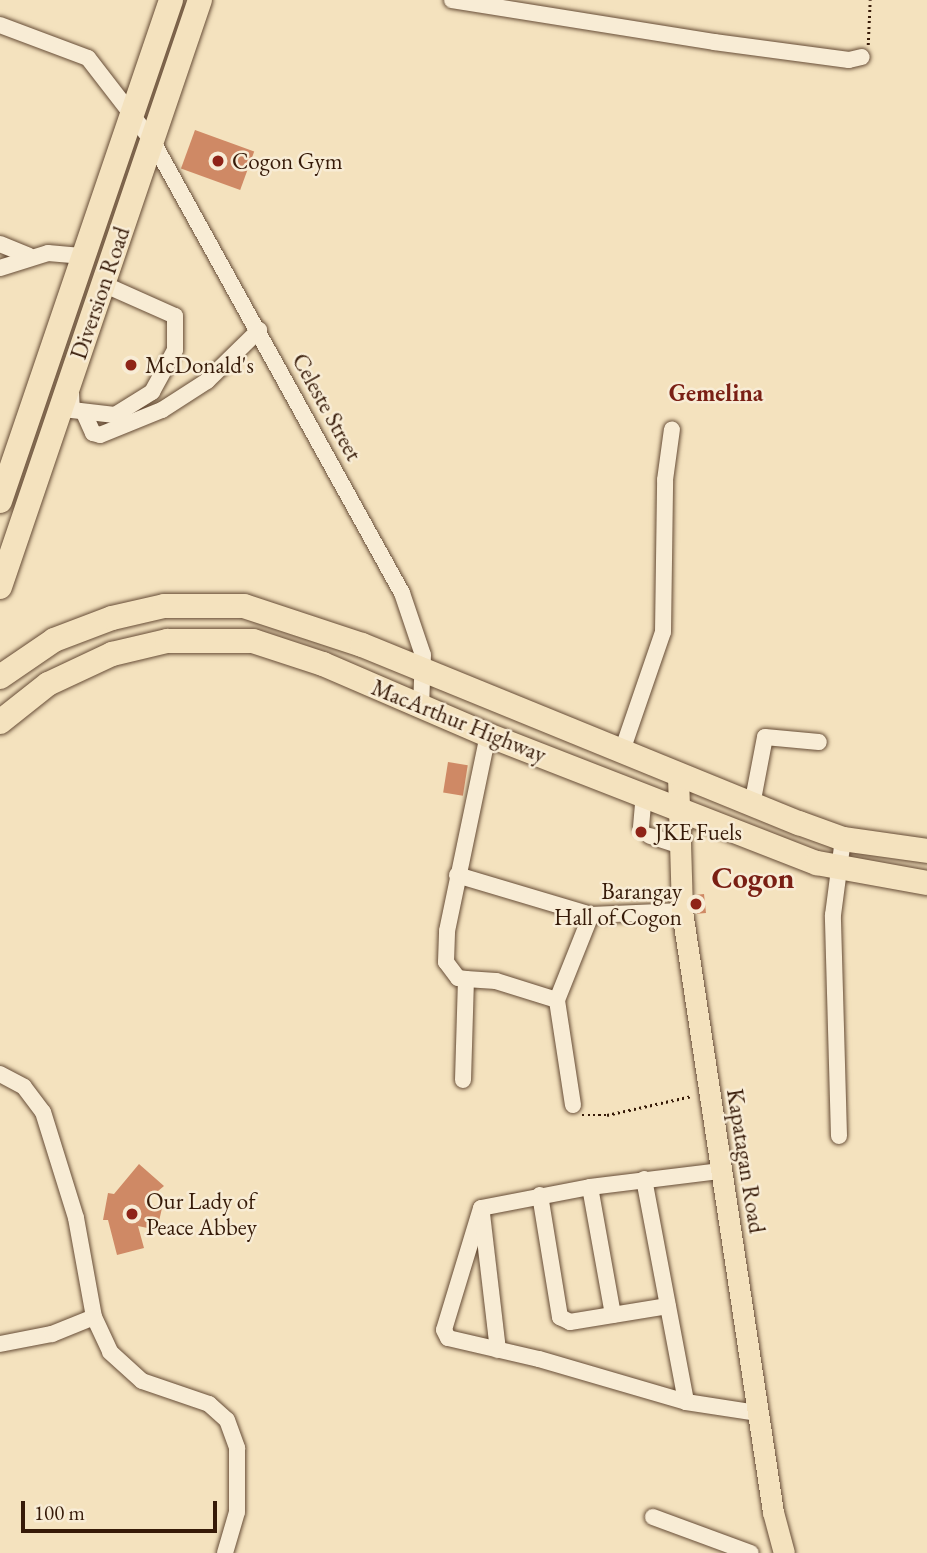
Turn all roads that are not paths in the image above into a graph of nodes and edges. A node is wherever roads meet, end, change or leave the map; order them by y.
1 (171, 0) edge
2 (200, 0) edge
3 (453, 0) edge
4 (0, 25) edge
5 (862, 57) road end
6 (134, 113) junction
7 (153, 142) junction
8 (0, 244) edge
9 (84, 256) junction
10 (29, 257) junction
11 (0, 268) edge
12 (103, 284) junction
13 (259, 330) junction
14 (71, 376) junction
15 (84, 413) junction
16 (672, 429) dead end
17 (0, 501) edge
18 (0, 587) edge
19 (12, 661) edge
20 (424, 672) junction
21 (0, 677) edge
22 (421, 707) junction
23 (0, 722) edge
24 (488, 735) junction
25 (819, 742) dead end
26 (622, 751) junction
27 (678, 775) junction
28 (644, 795) junction
29 (752, 805) junction
30 (678, 809) junction
31 (843, 839) junction
32 (678, 845) junction
33 (927, 851) edge
34 (838, 869) junction
35 (457, 875) junction
36 (927, 883) edge
37 (682, 911) junction
38 (591, 915) junction
39 (466, 979) junction
40 (557, 1000) junction
41 (0, 1074) edge
42 (463, 1080) dead end
43 (573, 1105) road end
44 (839, 1136) dead end
45 (721, 1171) junction
46 (644, 1179) junction
47 (590, 1186) junction
48 (540, 1195) junction
49 (481, 1208) junction
50 (668, 1306) junction
51 (613, 1315) junction
52 (94, 1317) junction
53 (0, 1344) edge
54 (498, 1350) junction
55 (686, 1402) junction
56 (758, 1413) junction
57 (653, 1517) dead end
58 (225, 1553) edge
59 (751, 1553) edge
60 (784, 1553) edge

1 - 6 highway, Diversion Road
2 - 7 highway, Diversion Road
3 - 5 street
4 - 6 street, Celeste Street
6 - 7 street, Celeste Street
6 - 9 highway, Diversion Road
7 - 12 highway, Diversion Road
7 - 13 street, Celeste Street
8 - 10 street
9 - 10 street
9 - 17 highway, Diversion Road
10 - 11 street
12 - 14 highway, Diversion Road
12 - 15 street
13 - 15 street
13 - 20 street, Celeste Street
14 - 15 street
14 - 18 highway, Diversion Road
16 - 26 street
19 - 20 highway, MacArthur Highway
19 - 21 highway, MacArthur Highway
20 - 22 street, Celeste Street
20 - 26 highway, MacArthur Highway
22 - 23 highway, MacArthur Highway
22 - 24 highway, MacArthur Highway
24 - 28 highway, MacArthur Highway
24 - 35 street
25 - 29 street
26 - 27 highway, MacArthur Highway
27 - 29 highway, MacArthur Highway
27 - 30 main road, Kapatagan Road
28 - 30 highway, MacArthur Highway
28 - 32 street
29 - 31 highway, MacArthur Highway
30 - 32 main road, Kapatagan Road
30 - 34 highway, MacArthur Highway
31 - 33 highway, MacArthur Highway
31 - 34 street
32 - 37 main road, Kapatagan Road
34 - 36 highway, MacArthur Highway
34 - 44 street
35 - 38 street
35 - 39 street
37 - 38 street
37 - 45 main road, Kapatagan Road
38 - 40 street
39 - 40 street
39 - 42 street
40 - 43 street
41 - 52 street
45 - 46 street
45 - 56 main road, Kapatagan Road
46 - 47 street
46 - 50 street
47 - 48 street
47 - 51 street
48 - 49 street
48 - 51 street
49 - 54 street
49 - 54 street
50 - 51 street
50 - 55 street
52 - 53 street
52 - 58 street
54 - 55 street
55 - 56 street
56 - 60 main road, Kapatagan Road
57 - 59 street

